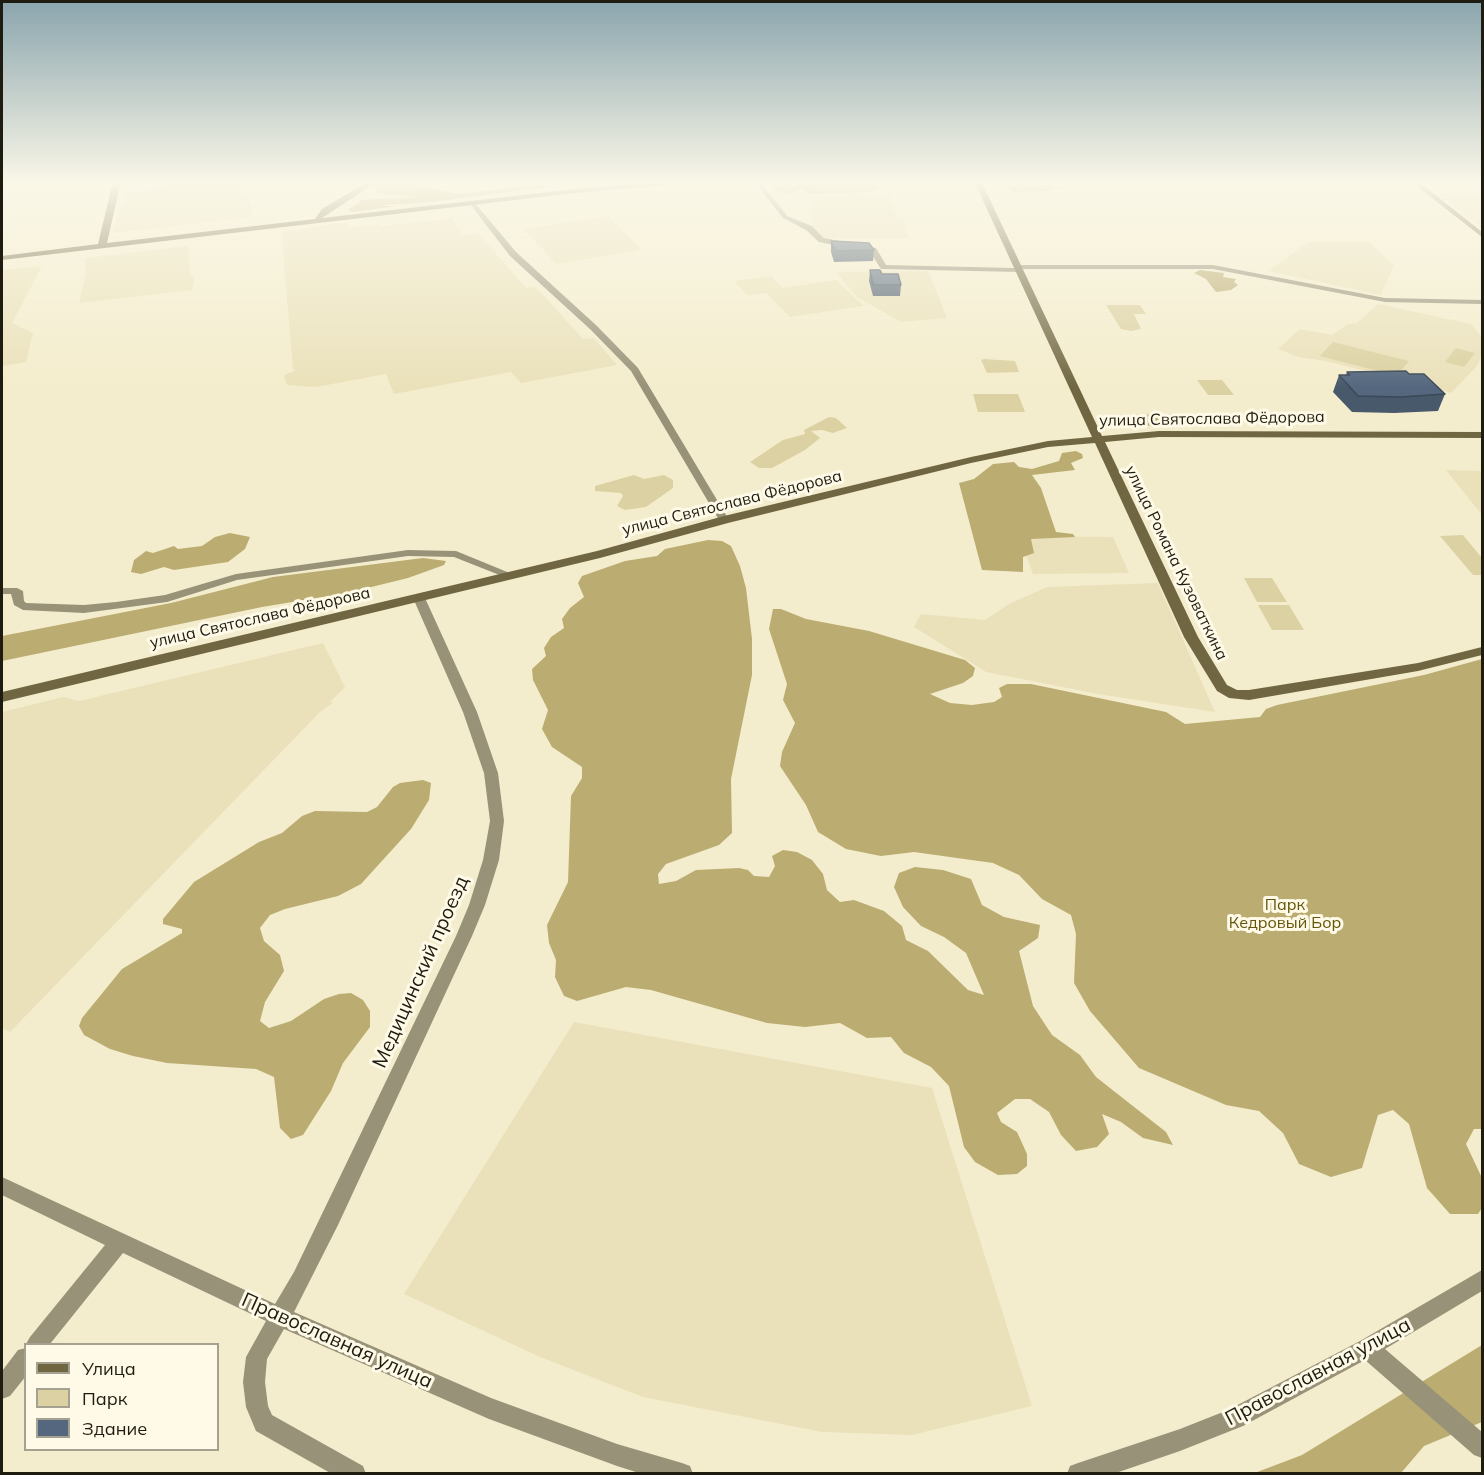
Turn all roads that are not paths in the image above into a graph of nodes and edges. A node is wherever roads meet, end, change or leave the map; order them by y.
1 (70, 250) edge
2 (510, 250) edge
3 (872, 250) edge
4 (1009, 250) edge
5 (2, 258) edge
6 (1017, 268) junction
7 (1482, 302) edge
8 (1482, 435) edge
9 (1097, 438) junction
10 (724, 520) junction
11 (511, 576) junction
12 (2, 591) edge
13 (419, 598) junction
14 (1482, 651) edge
15 (2, 697) edge
16 (2, 1186) edge
17 (120, 1242) junction
18 (1482, 1280) edge
19 (280, 1317) junction
20 (38, 1343) edge
21 (1367, 1348) junction
22 (24, 1360) edge
23 (2, 1388) edge
24 (1482, 1447) edge
25 (355, 1473) edge
26 (682, 1473) edge
27 (1078, 1473) edge

1 - 5 street
2 - 10 street
3 - 6 street
4 - 6 street, улица Романа Кузоваткина
6 - 7 street
6 - 9 street, улица Романа Кузоваткина
8 - 9 street, улица Святослава Фёдорова
9 - 10 street, улица Святослава Фёдорова
9 - 14 street, улица Романа Кузоваткина
10 - 11 street, улица Святослава Фёдорова
11 - 12 street
11 - 13 street, улица Святослава Фёдорова
13 - 15 street, улица Святослава Фёдорова
13 - 19 street, Медицинский проезд
16 - 17 street, Православная улица
17 - 19 street, Православная улица
17 - 20 street
18 - 21 street, Православная улица
19 - 25 street, Медицинский проезд
19 - 26 street, Православная улица
21 - 24 street
21 - 27 street, Православная улица
22 - 23 street

